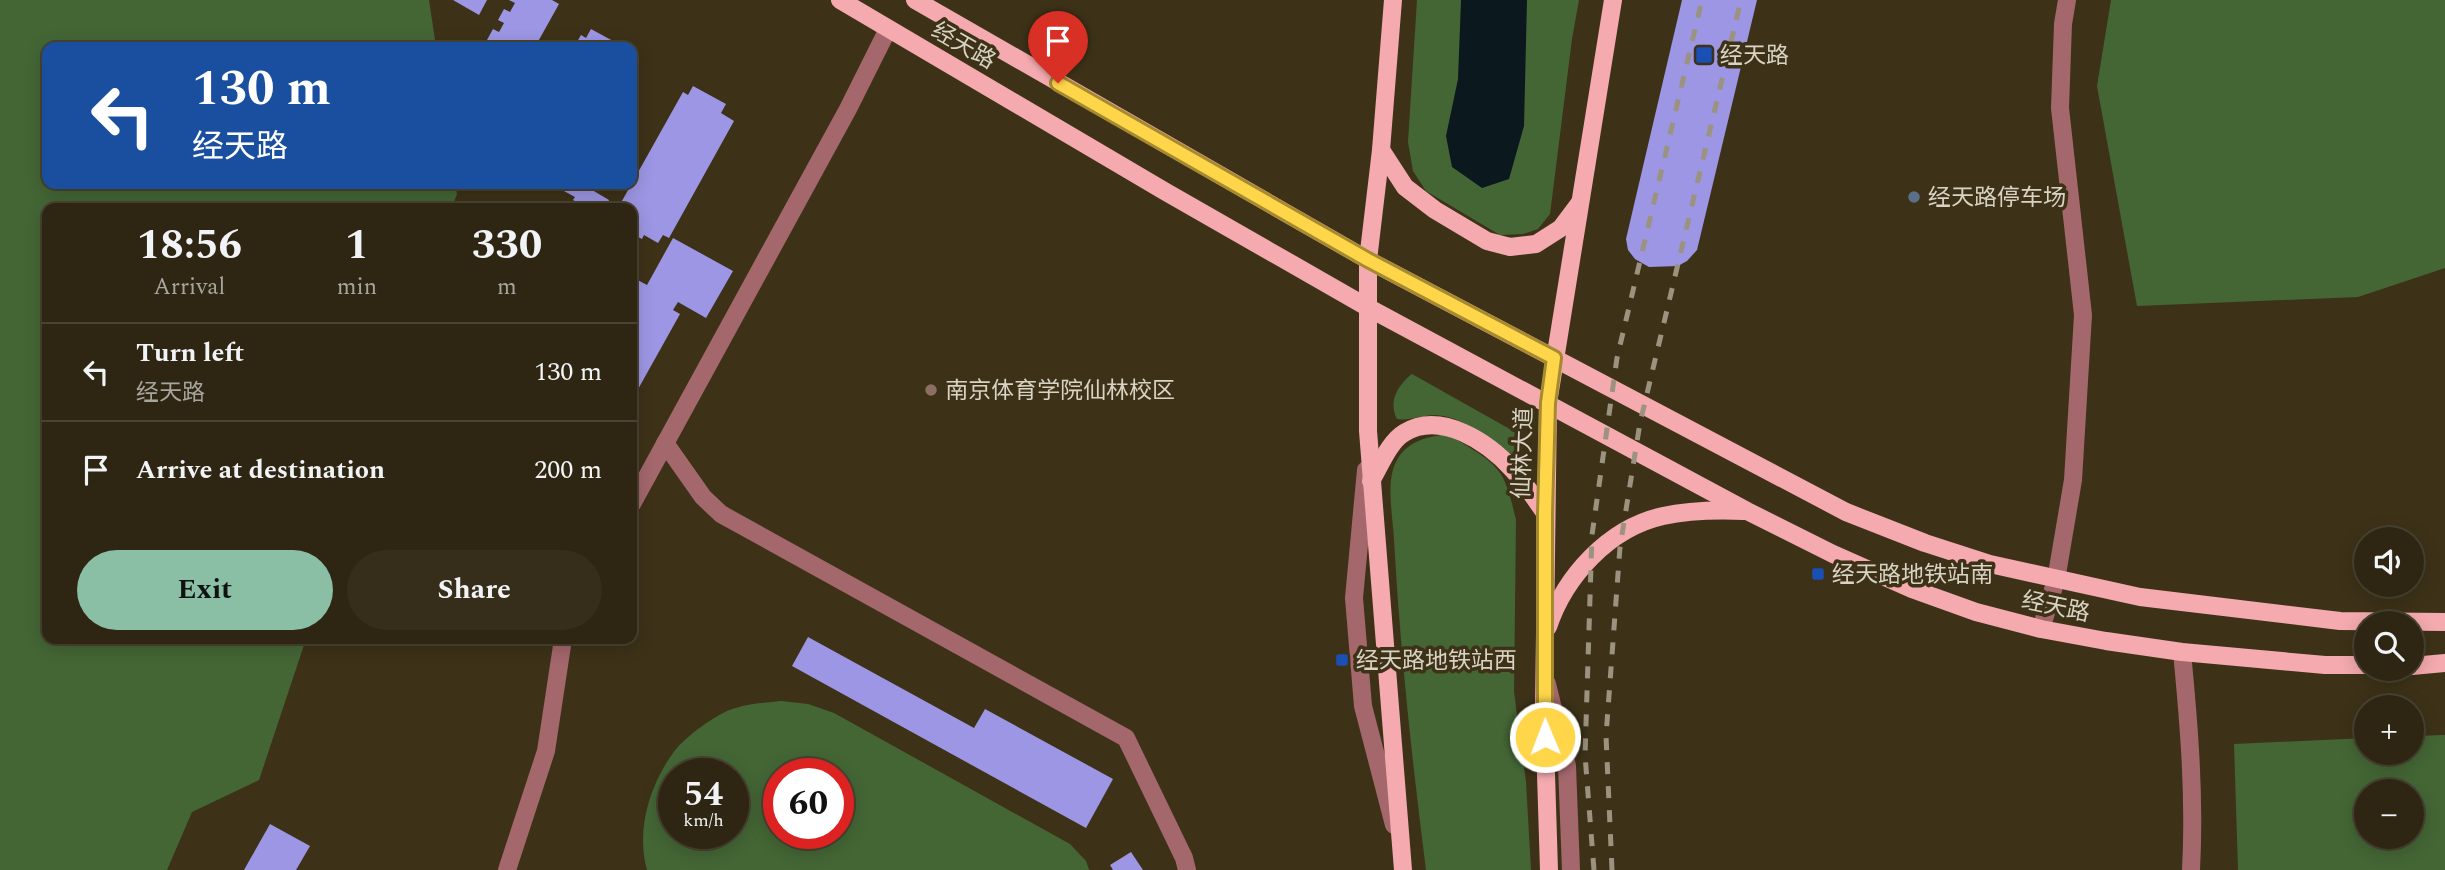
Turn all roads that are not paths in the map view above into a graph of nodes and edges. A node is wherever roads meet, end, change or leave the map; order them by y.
1 (840, 0) edge
2 (915, 0) edge
3 (1393, 0) edge
4 (1613, 0) edge
5 (2067, 0) edge
6 (888, 29) junction
7 (1381, 150) junction
8 (1581, 202) junction
9 (1368, 260) junction
10 (1367, 307) junction
11 (1554, 358) junction
12 (1548, 403) junction
13 (1368, 431) junction
14 (665, 443) junction
15 (1371, 481) junction
16 (637, 495) edge
17 (1748, 511) junction
18 (1545, 513) junction
19 (2056, 580) junction
20 (2445, 622) edge
21 (2041, 629) junction
22 (1544, 637) junction
23 (562, 644) edge
24 (2182, 652) junction
25 (2445, 663) edge
26 (2354, 665) edge
27 (2424, 665) edge
28 (1544, 674) junction
29 (1400, 846) junction
30 (508, 870) edge
31 (1187, 870) edge
32 (1403, 870) edge
33 (1549, 870) edge
34 (1571, 870) edge
35 (2191, 870) edge

1 - 6 main road, 经天路
2 - 9 main road, 经天路
3 - 7 main road
4 - 8 main road, 仙林大道
5 - 19 street
6 - 10 main road, 经天路
6 - 14 street
7 - 8 main road
7 - 9 main road
8 - 11 main road, 仙林大道
9 - 10 main road
9 - 11 main road, 经天路
10 - 12 main road, 经天路
10 - 13 main road
11 - 12 main road, 仙林大道
11 - 19 main road, 经天路
12 - 17 main road, 经天路
12 - 18 main road, 仙林大道
13 - 15 main road
13 - 29 street
14 - 16 street
14 - 31 street
15 - 18 main road
15 - 29 main road
17 - 21 main road, 经天路
17 - 22 main road
18 - 22 main road, 仙林大道
19 - 20 main road, 经天路
19 - 21 street
21 - 24 main road, 经天路
22 - 28 main road, 仙林大道
23 - 30 street
24 - 26 main road, 经天路
24 - 35 street
25 - 27 main road
28 - 33 main road, 仙林大道
28 - 34 street
29 - 32 main road

